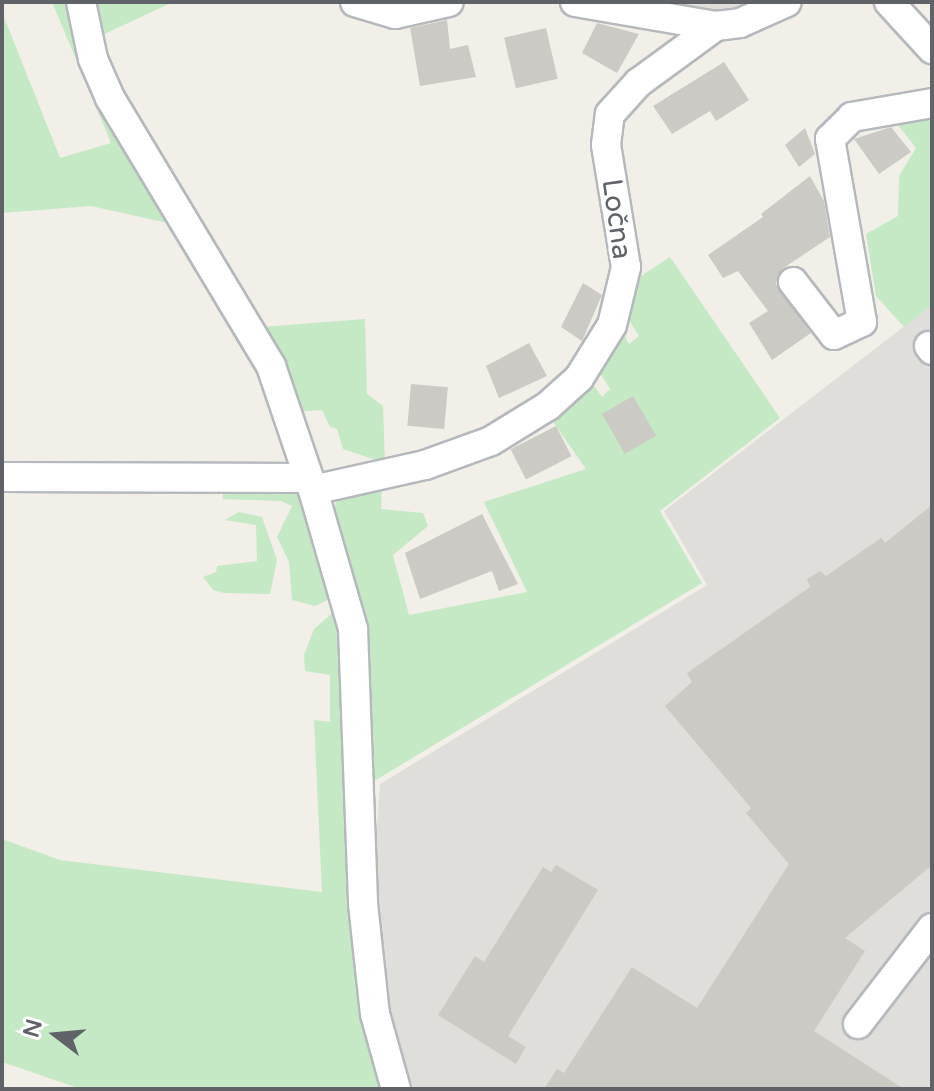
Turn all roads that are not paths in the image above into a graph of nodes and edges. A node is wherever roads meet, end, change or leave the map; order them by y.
1 (81, 2) edge
2 (355, 2) edge
3 (449, 2) edge
4 (575, 2) edge
5 (787, 2) edge
6 (889, 2) edge
7 (716, 26) junction
8 (932, 49) edge
9 (932, 103) edge
10 (793, 282) dead end
11 (2, 477) edge
12 (311, 484) junction
13 (932, 928) edge
14 (858, 1024) dead end
15 (396, 1089) edge

1 - 12 street
2 - 3 street
4 - 7 street
5 - 7 street, Ločna
6 - 8 street
7 - 12 street, Ločna
9 - 10 street
11 - 12 street, Ločna
12 - 15 street
13 - 14 street

